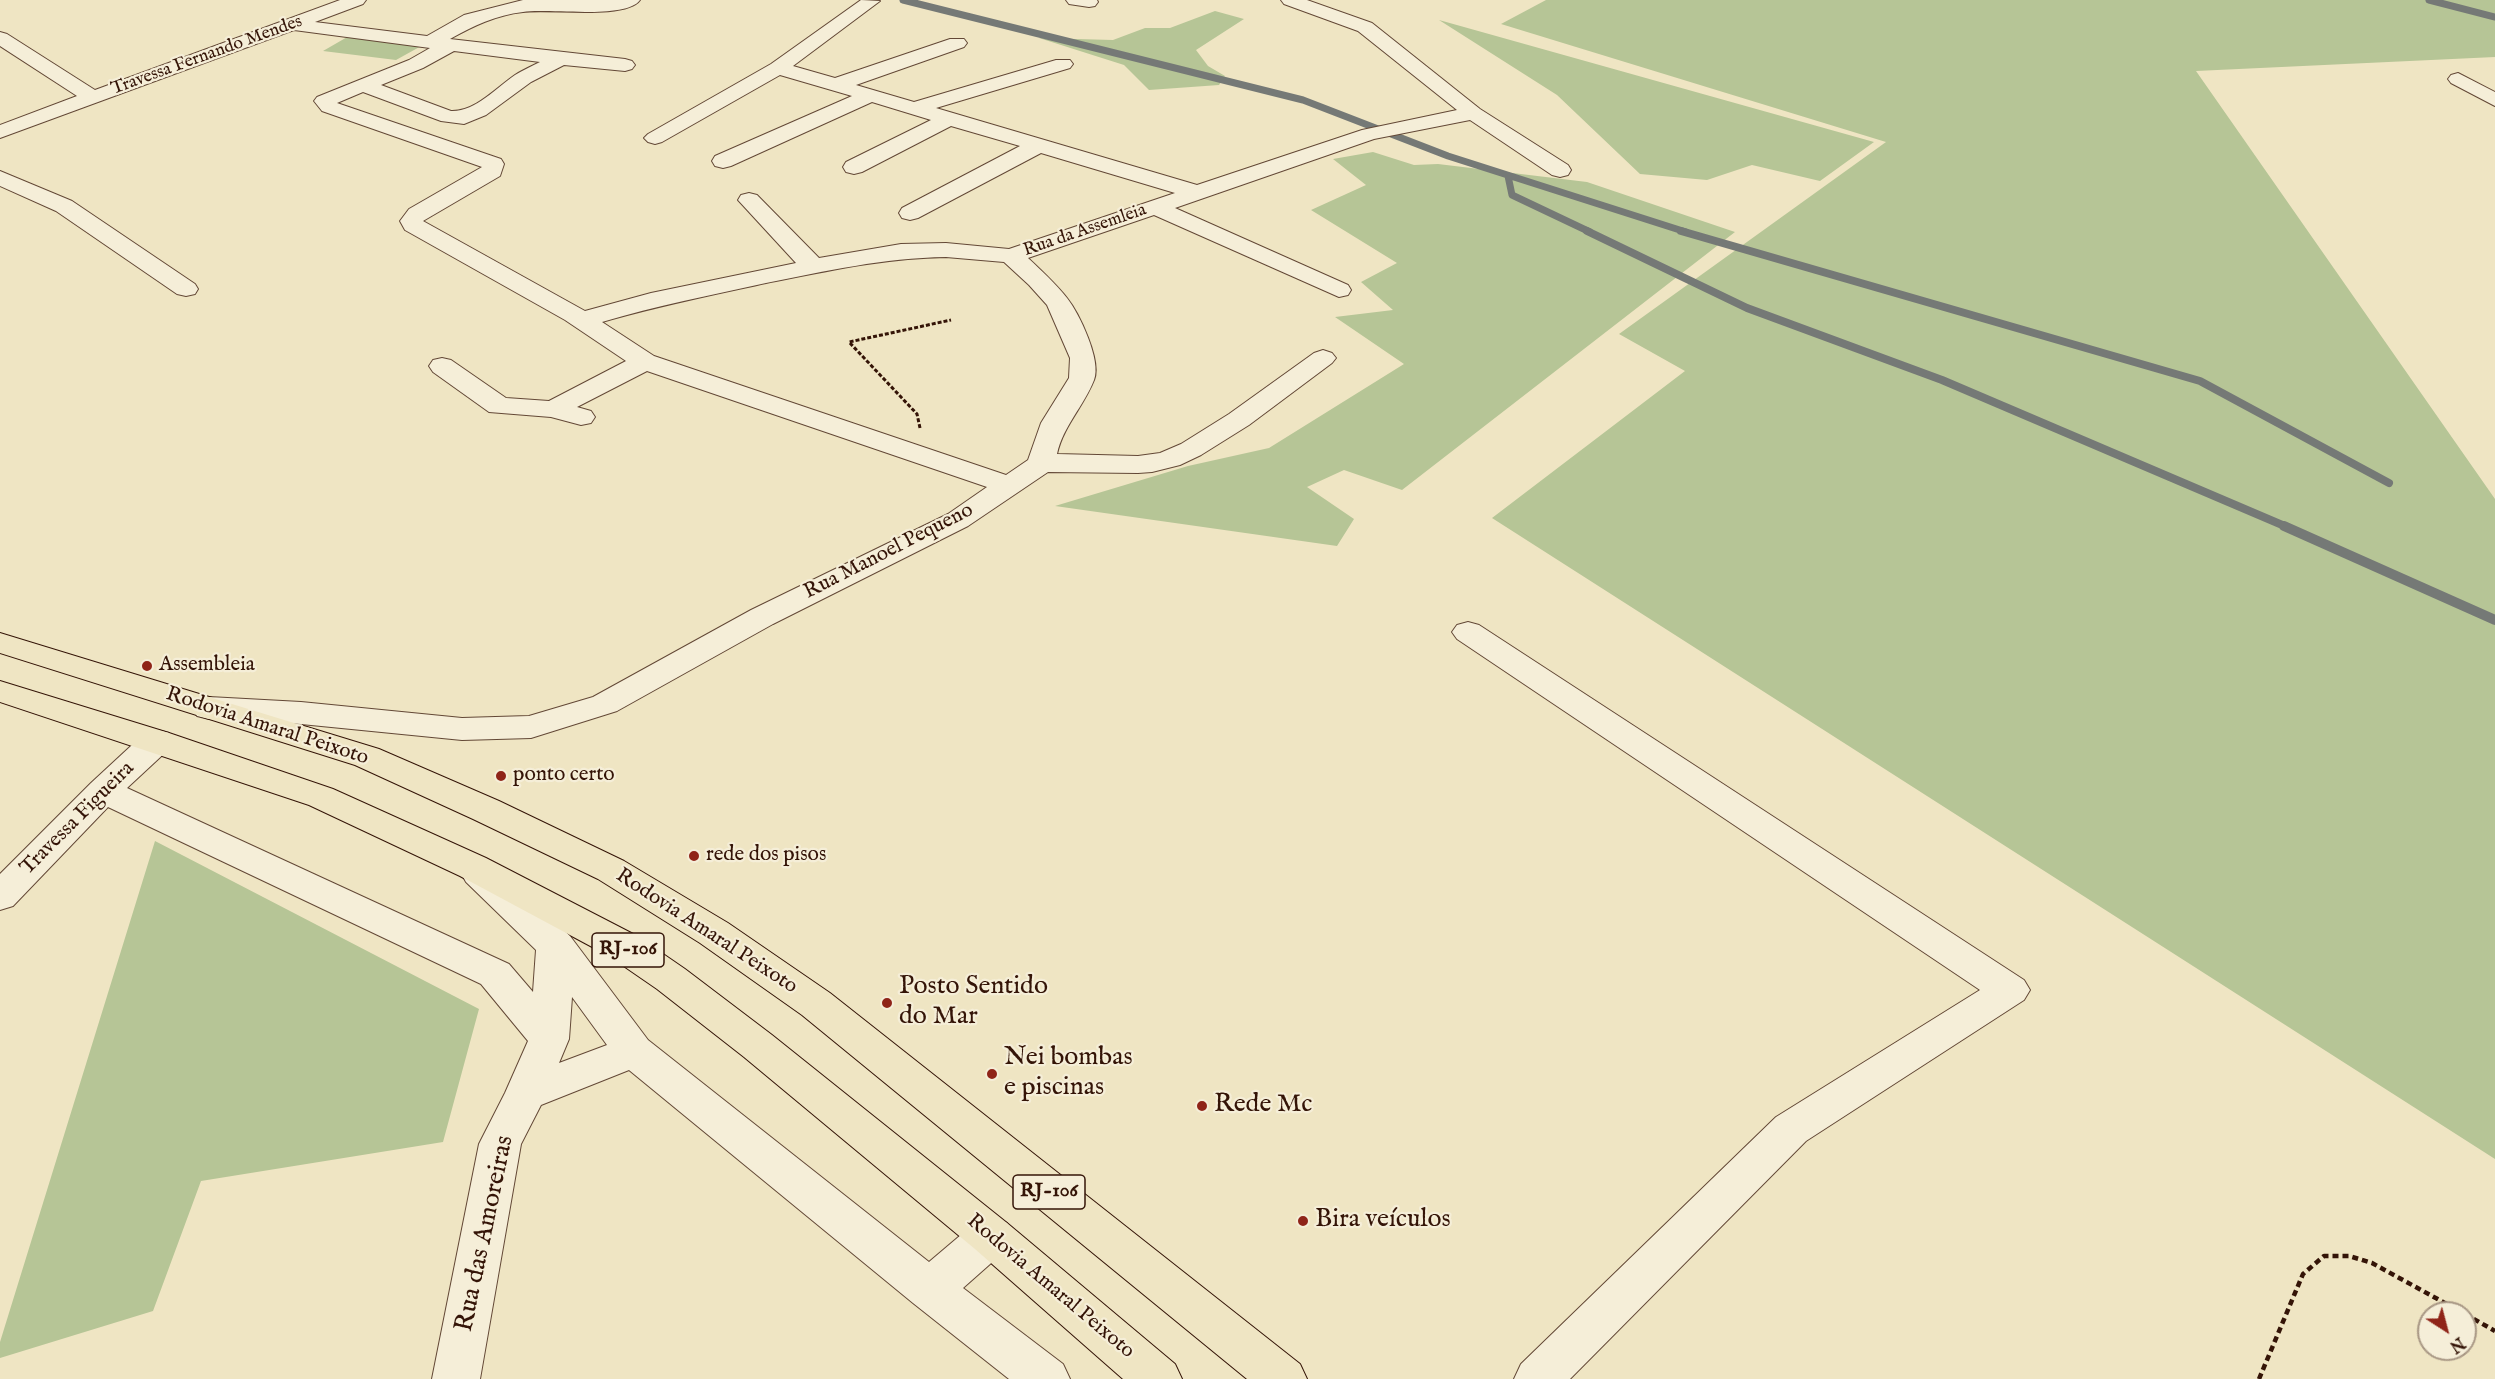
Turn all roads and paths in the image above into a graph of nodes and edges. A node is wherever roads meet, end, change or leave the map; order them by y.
1 (357, 0) edge
2 (631, 0) edge
3 (1290, 0) edge
4 (871, 1) edge
5 (294, 25) junction
6 (0, 38) edge
7 (255, 39) junction
8 (429, 43) junction
9 (957, 43) dead end
10 (289, 44) dead end
11 (449, 46) junction
12 (381, 59) dead end
13 (561, 60) junction
14 (416, 64) junction
15 (1063, 64) dead end
16 (625, 65) dead end
17 (448, 68) dead end
18 (777, 68) junction
19 (492, 74) dead end
20 (524, 78) junction
21 (2458, 79) dead end
22 (835, 85) junction
23 (364, 86) junction
24 (869, 96) junction
25 (92, 97) junction
26 (2495, 100) edge
27 (912, 109) junction
28 (1473, 113) junction
29 (947, 120) junction
30 (0, 132) edge
31 (655, 138) dead end
32 (1036, 146) junction
33 (723, 161) dead end
34 (854, 167) dead end
35 (1560, 170) dead end
36 (0, 178) edge
37 (1197, 192) junction
38 (749, 200) dead end
39 (1155, 207) junction
40 (910, 213) dead end
41 (1011, 256) junction
42 (812, 265) junction
43 (186, 289) dead end
44 (1339, 290) dead end
45 (582, 320) junction
46 (951, 320) dead end
47 (1323, 358) dead end
48 (645, 362) junction
49 (442, 366) dead end
50 (553, 409) junction
51 (581, 417) dead end
52 (927, 458) junction
53 (1041, 464) junction
54 (1009, 485) junction
55 (1468, 632) dead end
56 (0, 643) edge
57 (0, 691) edge
58 (208, 708) junction
59 (157, 741) junction
60 (103, 791) junction
61 (473, 867) junction
62 (0, 897) edge
63 (556, 946) junction
64 (549, 1039) junction
65 (634, 1051) junction
66 (526, 1093) junction
67 (991, 1236) junction
68 (929, 1289) junction
69 (2441, 1301) edge
70 (2477, 1321) edge
71 (2495, 1331) edge
72 (456, 1379) edge
73 (1046, 1379) edge
74 (1158, 1379) edge
75 (1283, 1379) edge
76 (1538, 1379) edge
77 (2259, 1379) edge

1 - 5 street, Travessa Fernando Mendes
2 - 8 street
3 - 28 street
4 - 18 street
5 - 7 street, Travessa Fernando Mendes
5 - 8 street
6 - 25 street, Travessa Fernando Mendes
7 - 10 street
7 - 25 street, Travessa Fernando Mendes
8 - 11 street
9 - 22 street
11 - 13 street
11 - 14 street
12 - 14 street
13 - 16 street
13 - 20 street
14 - 17 street
14 - 23 street
15 - 27 street
18 - 22 street
18 - 31 street
19 - 20 street
20 - 23 street
21 - 26 street
22 - 24 street
23 - 45 street, Rua Manoel Pequeno
24 - 27 street
24 - 33 street
25 - 30 street
27 - 29 street
28 - 35 street
28 - 37 street, Rua da Assemleia
29 - 32 street
29 - 34 street
32 - 37 street
32 - 40 street
36 - 43 street
37 - 39 street, Rua da Assemleia
38 - 42 street
39 - 41 street, Rua da Assemleia
39 - 44 street
41 - 42 street, Rua da Assemleia
41 - 53 street
42 - 45 street, Rua da Assemleia
45 - 48 street, Rua Manoel Pequeno
46 - 52 path
47 - 53 street
48 - 50 street
48 - 52 street, Rua Manoel Pequeno
49 - 50 street
50 - 51 street
52 - 54 street, Rua Manoel Pequeno
53 - 54 street
54 - 58 street, Rua Manoel Pequeno
55 - 76 street
56 - 58 highway, Rodovia Amaral Peixoto / RJ-106
57 - 59 highway, Rodovia Amaral Peixoto / RJ-106
58 - 75 highway, Rodovia Amaral Peixoto / RJ-106
59 - 60 street, Travessa Figueira
59 - 61 highway, Rodovia Amaral Peixoto / RJ-106
60 - 62 street, Travessa Figueira
60 - 64 street
61 - 63 street
61 - 67 highway, Rodovia Amaral Peixoto / RJ-106
63 - 64 street, Rua das Amoreiras
63 - 65 street
64 - 66 street, Rua das Amoreiras
65 - 66 street
65 - 68 street
66 - 72 street, Rua das Amoreiras
67 - 68 street
67 - 74 highway, Rodovia Amaral Peixoto / RJ-106
68 - 73 street
69 - 77 path
70 - 71 path

